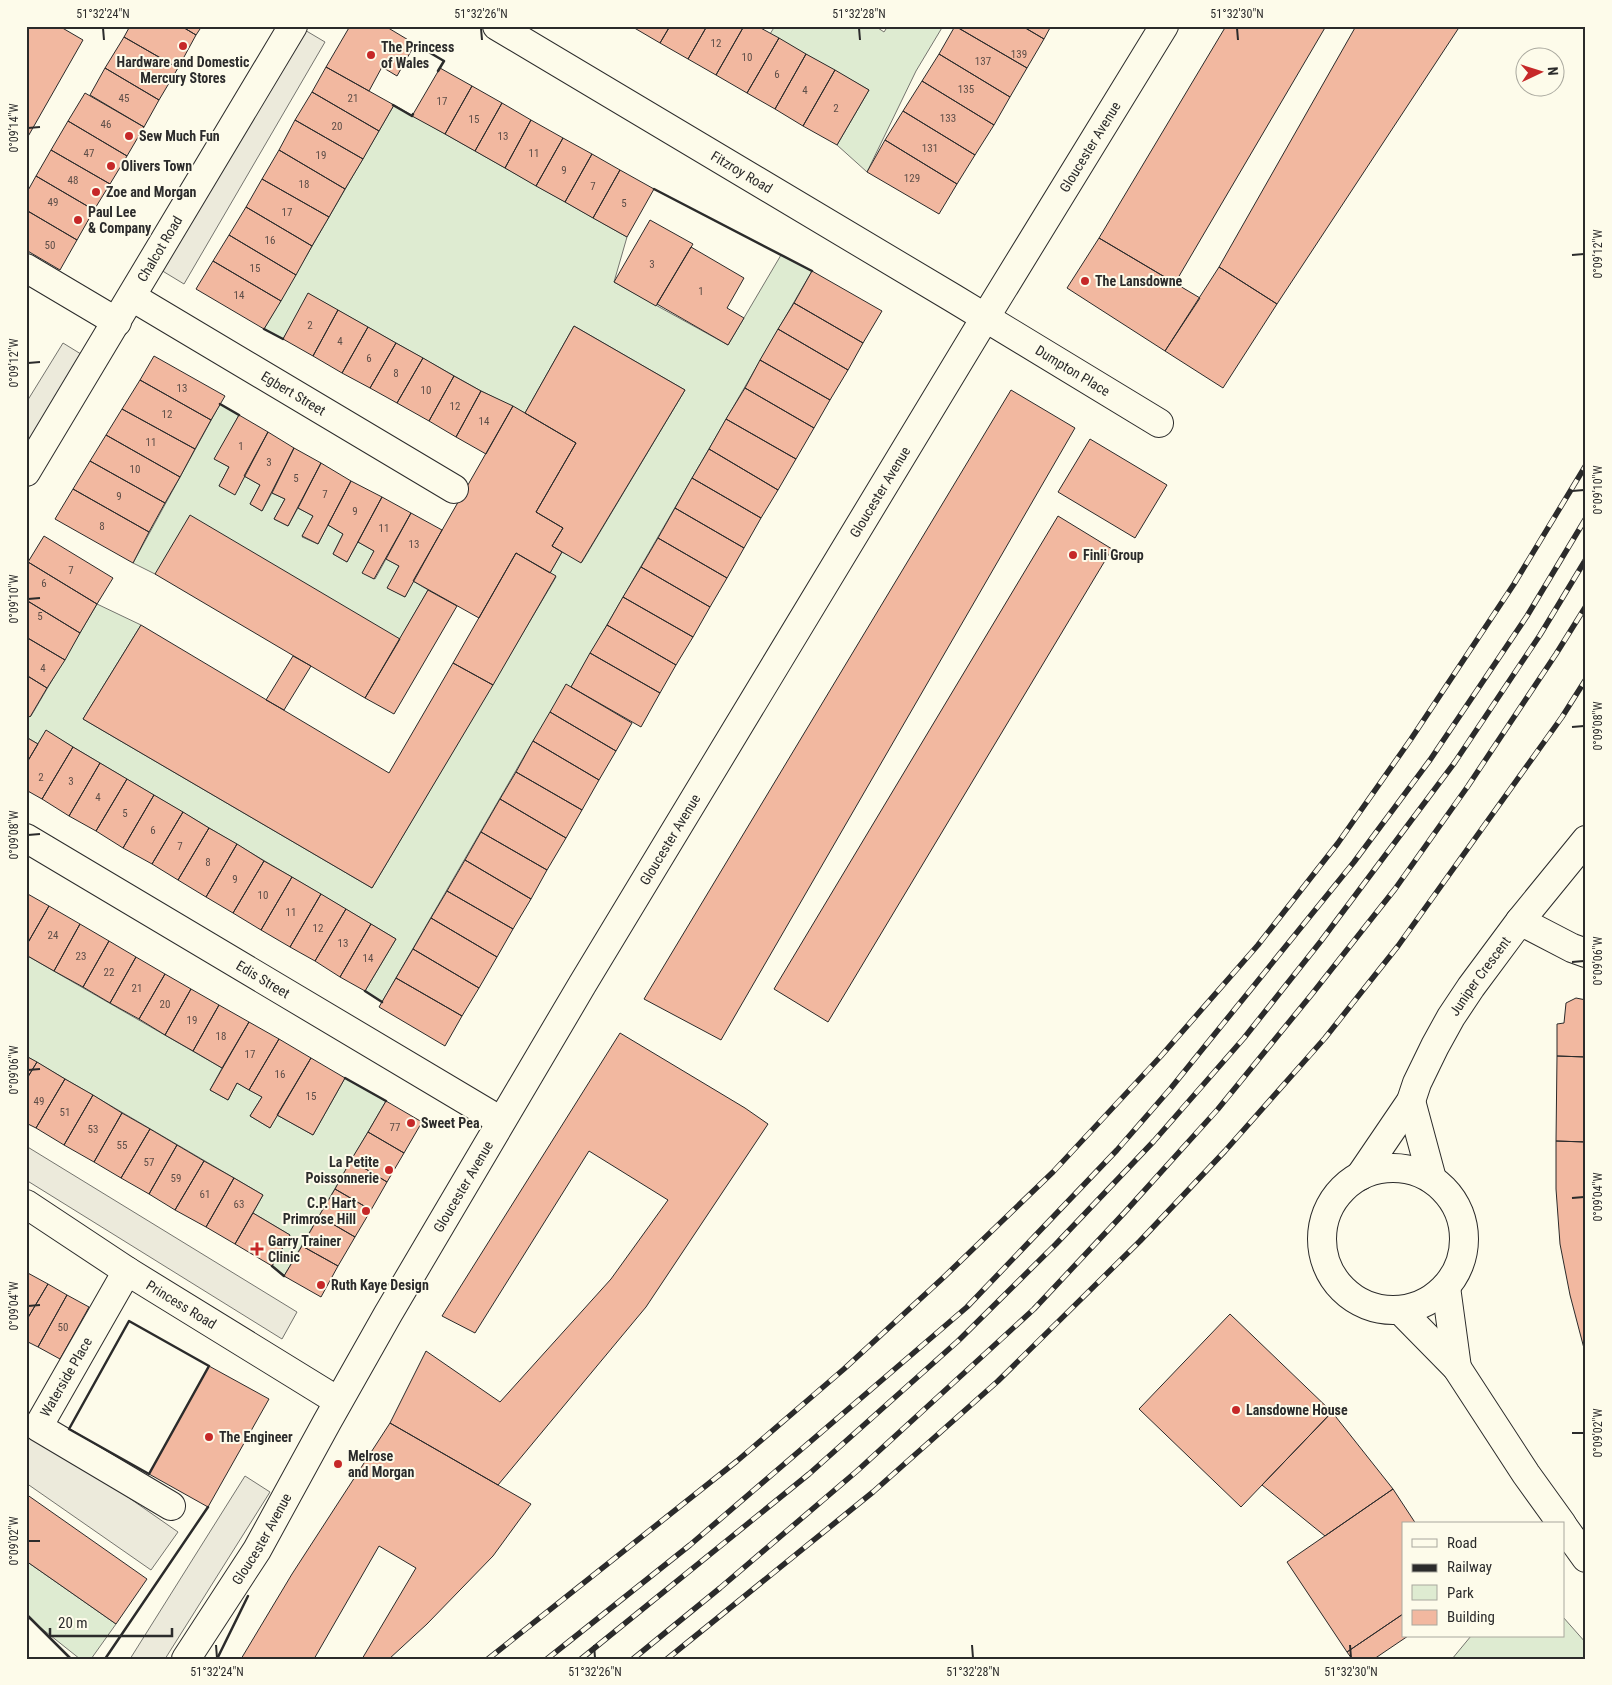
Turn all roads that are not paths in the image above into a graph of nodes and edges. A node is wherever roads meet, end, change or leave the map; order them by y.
1 (293, 26) edge
2 (497, 26) edge
3 (1164, 26) edge
4 (26, 268) edge
5 (132, 297) junction
6 (985, 318) junction
7 (117, 322) junction
8 (1159, 424) dead end
9 (26, 472) edge
10 (454, 489) dead end
11 (26, 838) edge
12 (1586, 840) edge
13 (1520, 921) junction
14 (1586, 953) edge
15 (1412, 1101) junction
16 (501, 1121) junction
17 (1360, 1176) junction
18 (1432, 1179) junction
19 (26, 1204) edge
20 (127, 1271) junction
21 (1446, 1287) junction
22 (1400, 1310) junction
23 (1457, 1368) junction
24 (338, 1401) junction
25 (171, 1506) dead end
26 (1560, 1522) edge
27 (1564, 1528) edge
28 (1586, 1558) edge
29 (186, 1659) edge

1 - 5 street, Chalcot Road
2 - 6 street, Fitzroy Road
3 - 6 street, Gloucester Avenue
4 - 7 street
5 - 7 street, Chalcot Road
5 - 10 street, Egbert Street
6 - 8 street, Dumpton Place
6 - 16 street, Gloucester Avenue
7 - 9 street, Chalcot Road
11 - 16 street, Edis Street
12 - 13 street, Juniper Crescent
13 - 14 street
13 - 15 street, Juniper Crescent
15 - 17 street, Juniper Crescent
15 - 18 street
16 - 24 street, Gloucester Avenue
17 - 18 street
17 - 22 street
18 - 21 street
19 - 20 street, Princess Road
20 - 24 street, Princess Road
20 - 25 street, Waterside Place
21 - 22 street
21 - 23 street
22 - 23 street
23 - 26 street
24 - 29 street, Gloucester Avenue
27 - 28 street

